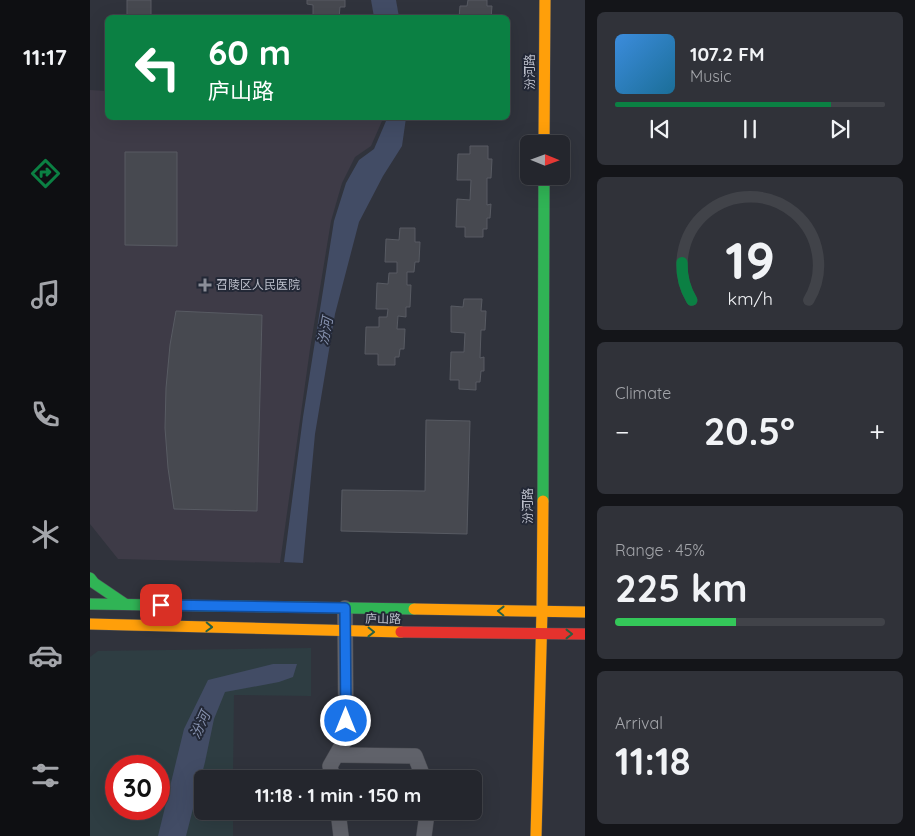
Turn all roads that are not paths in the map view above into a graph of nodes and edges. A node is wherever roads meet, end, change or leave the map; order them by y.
1 (544, 0) edge
2 (544, 135) edge
3 (544, 185) edge
4 (90, 578) edge
5 (90, 604) edge
6 (125, 604) junction
7 (345, 608) junction
8 (542, 611) junction
9 (585, 612) edge
10 (90, 624) edge
11 (120, 624) junction
12 (346, 632) junction
13 (541, 634) junction
14 (585, 634) edge
15 (97, 635) dead end
16 (338, 755) junction
17 (331, 770) edge
18 (420, 770) edge
19 (339, 820) edge
20 (426, 820) edge
21 (342, 836) edge
22 (424, 836) edge
23 (536, 836) edge

1 - 2 main road, 汾河路
3 - 8 main road, 汾河路
4 - 6 main road
5 - 6 main road, 庐山路
6 - 7 main road, 庐山路
8 -> 7 main road, 庐山路
7 - 12 street
8 - 9 main road, 庐山路
8 - 13 main road, 汾河路
10 - 11 main road, 庐山路
11 -> 12 main road, 庐山路
11 - 15 main road
12 -> 13 main road, 庐山路
12 - 16 street
13 -> 14 main road, 庐山路
13 - 23 main road, 汾河路
16 - 17 street
16 - 18 street
19 - 21 street
20 - 22 street

